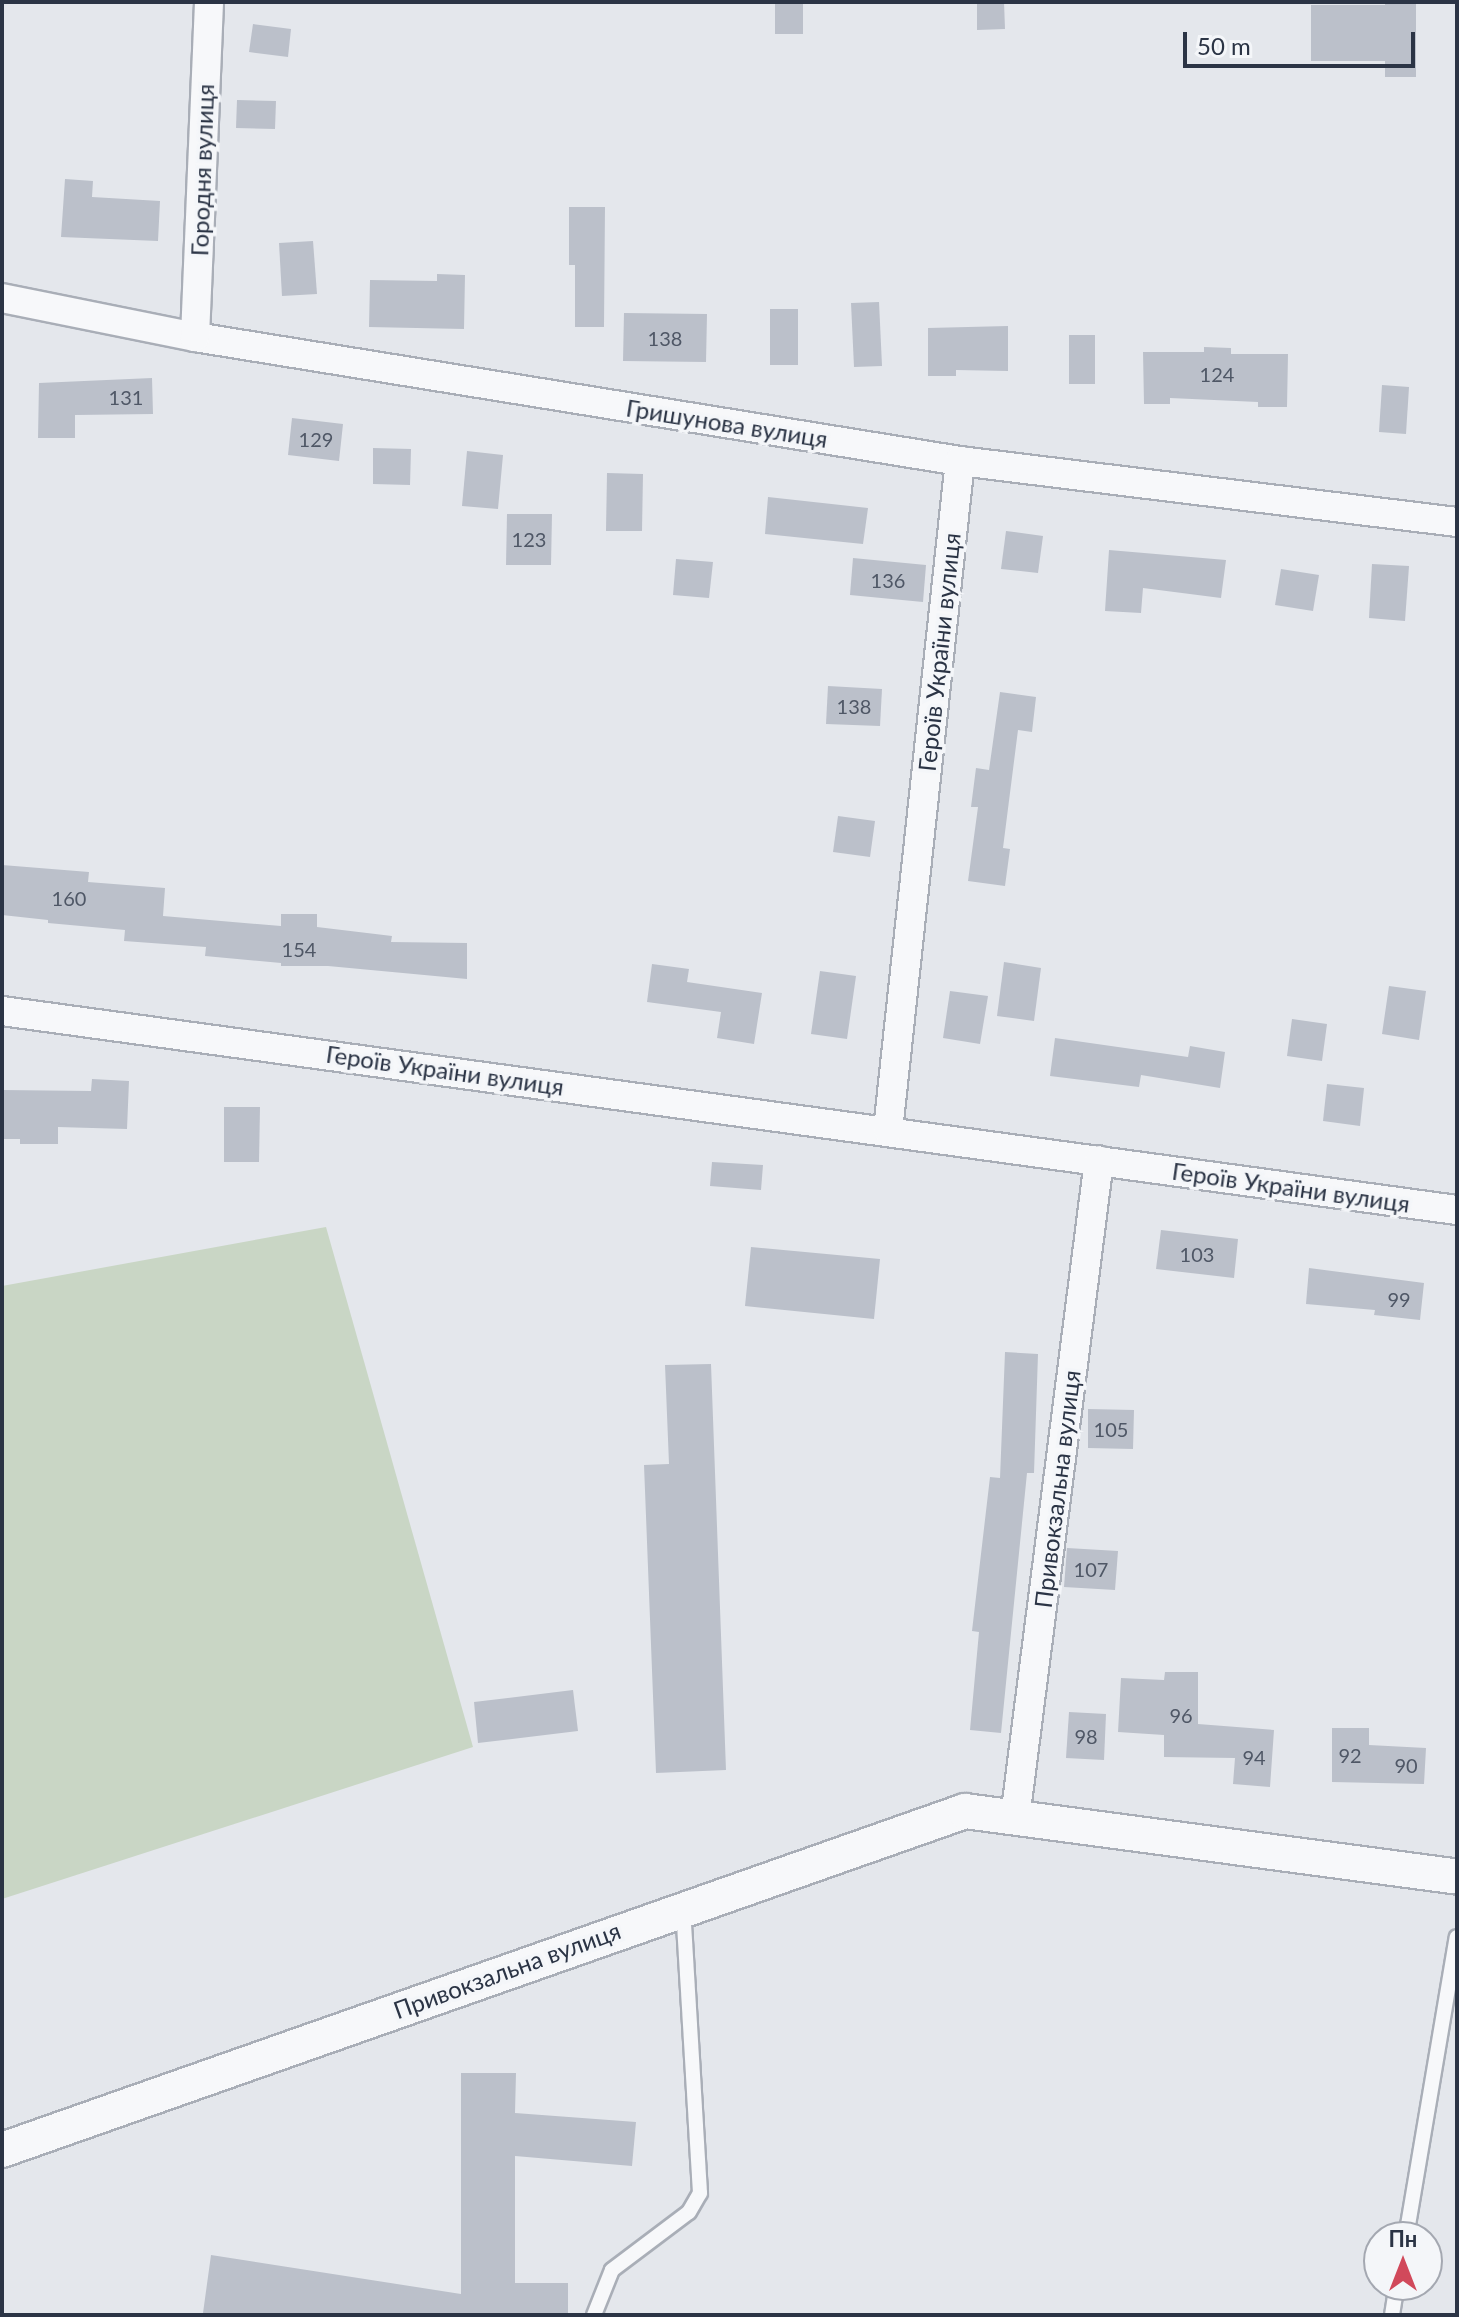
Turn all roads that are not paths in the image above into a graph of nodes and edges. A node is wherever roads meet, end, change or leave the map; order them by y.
1 (209, 2) edge
2 (2, 298) edge
3 (195, 337) junction
4 (960, 461) junction
5 (1457, 522) edge
6 (2, 1011) edge
7 (888, 1130) junction
8 (1099, 1160) junction
9 (1457, 1210) edge
10 (1015, 1818) junction
11 (1457, 1877) edge
12 (683, 1908) junction
13 (1457, 1937) edge
14 (2, 2150) edge
15 (1409, 2221) edge
16 (594, 2315) edge

1 - 3 street, Городня вулиця
2 - 3 street, Гришунова вулиця
3 - 4 street, Гришунова вулиця
4 - 5 street, Гришунова вулиця
4 - 7 street, Героїв України вулиця
6 - 7 street, Героїв України вулиця
7 - 8 street, Героїв України вулиця
8 - 9 street, Героїв України вулиця
8 - 10 street, Привокзальна вулиця
10 - 11 street, Привокзальна вулиця
10 - 12 street, Привокзальна вулиця
12 - 14 street, Привокзальна вулиця
12 - 16 lane
13 - 15 lane

